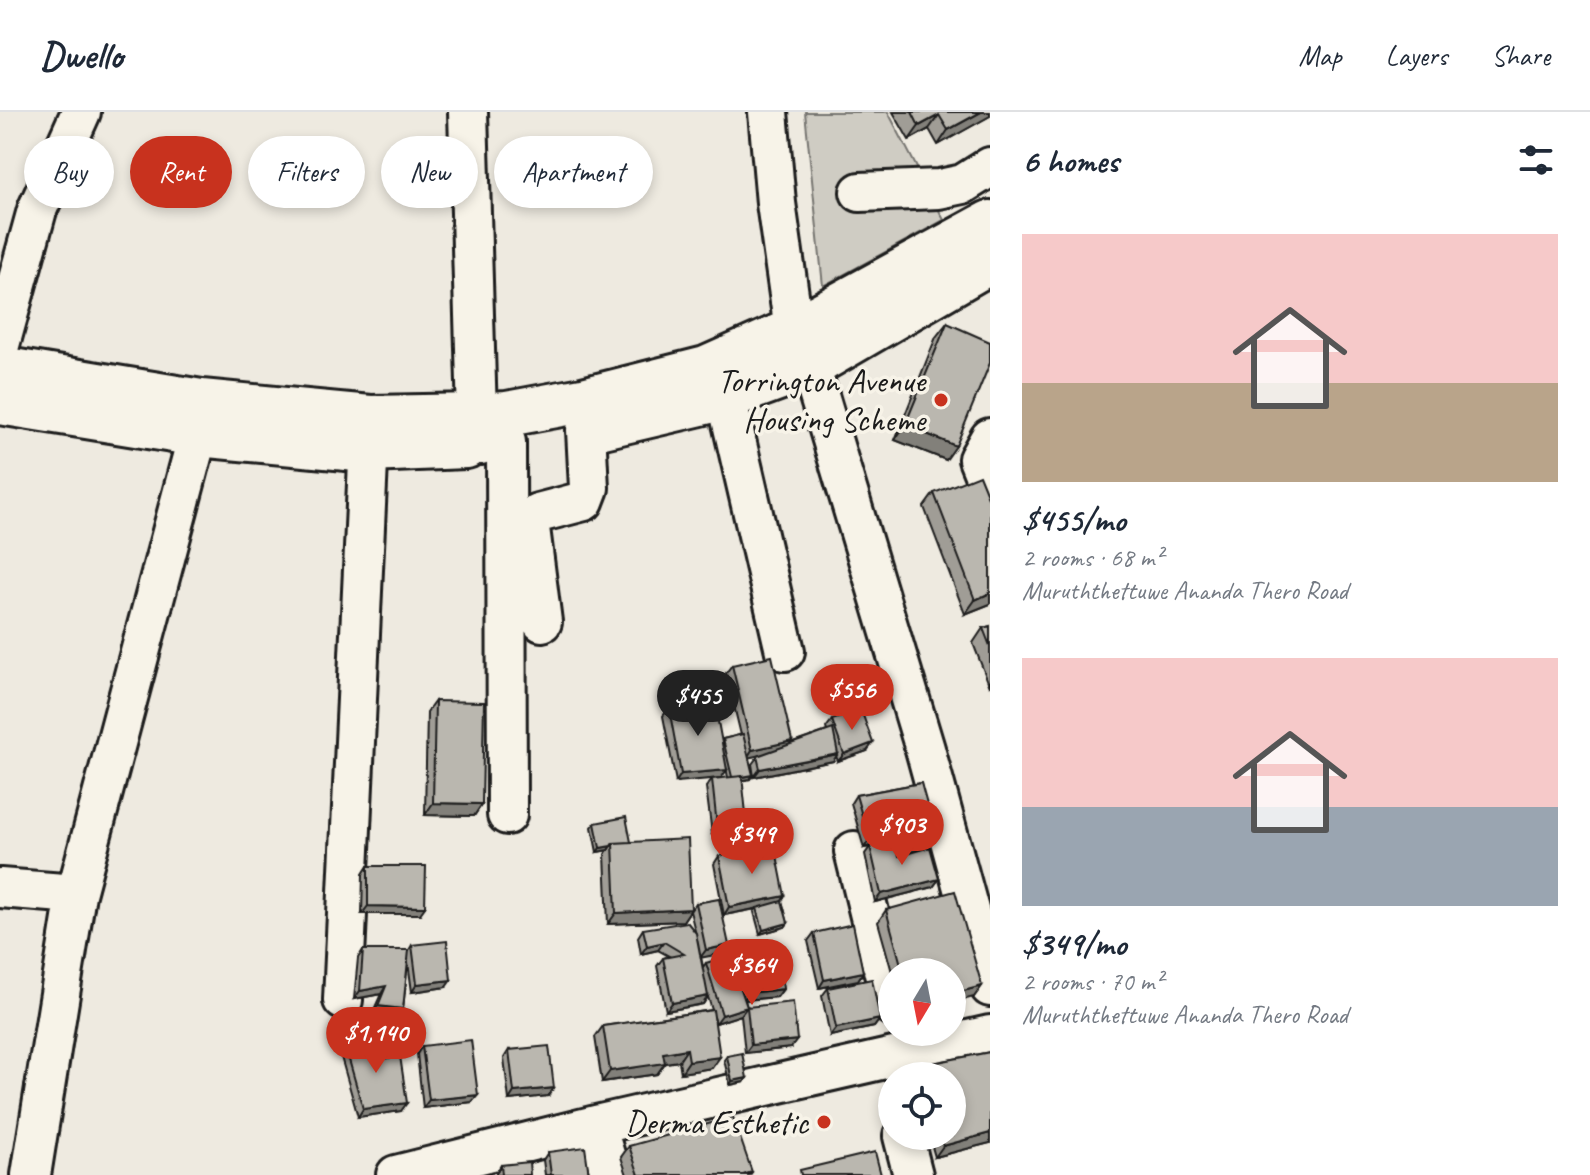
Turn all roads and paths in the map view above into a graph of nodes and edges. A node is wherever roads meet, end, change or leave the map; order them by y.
1 (81, 112) edge
2 (468, 112) edge
3 (768, 112) edge
4 (990, 167) edge
5 (860, 192) dead end
6 (990, 223) edge
7 (990, 261) edge
8 (0, 345) edge
9 (802, 348) junction
10 (0, 369) edge
11 (726, 397) junction
12 (0, 402) edge
13 (586, 430) junction
14 (198, 434) junction
15 (369, 434) junction
16 (488, 434) junction
17 (990, 438) edge
18 (990, 489) edge
19 (542, 622) dead end
20 (785, 651) dead end
21 (507, 815) dead end
22 (854, 851) dead end
23 (0, 888) edge
24 (76, 894) junction
25 (880, 958) edge
26 (990, 987) edge
27 (343, 1000) dead end
28 (990, 1035) edge
29 (895, 1059) edge
30 (596, 1125) junction
31 (907, 1150) edge
32 (31, 1175) edge
33 (396, 1175) edge
34 (611, 1175) edge
35 (913, 1175) edge

1 - 8 street
2 - 16 street
3 - 9 street
4 - 5 street
6 - 9 main road
7 - 9 main road
9 - 11 main road
9 - 16 main road
9 - 26 street
10 - 15 main road
11 - 13 main road
11 - 20 street
12 - 14 main road
13 - 16 main road
13 - 19 street
14 - 15 main road
14 - 24 street
15 - 16 main road
15 - 27 street
16 - 21 street
17 - 18 street
22 - 25 street
23 - 24 street
24 - 32 street
28 - 29 street
29 - 30 street
30 - 33 street
30 - 34 street
31 - 35 street

